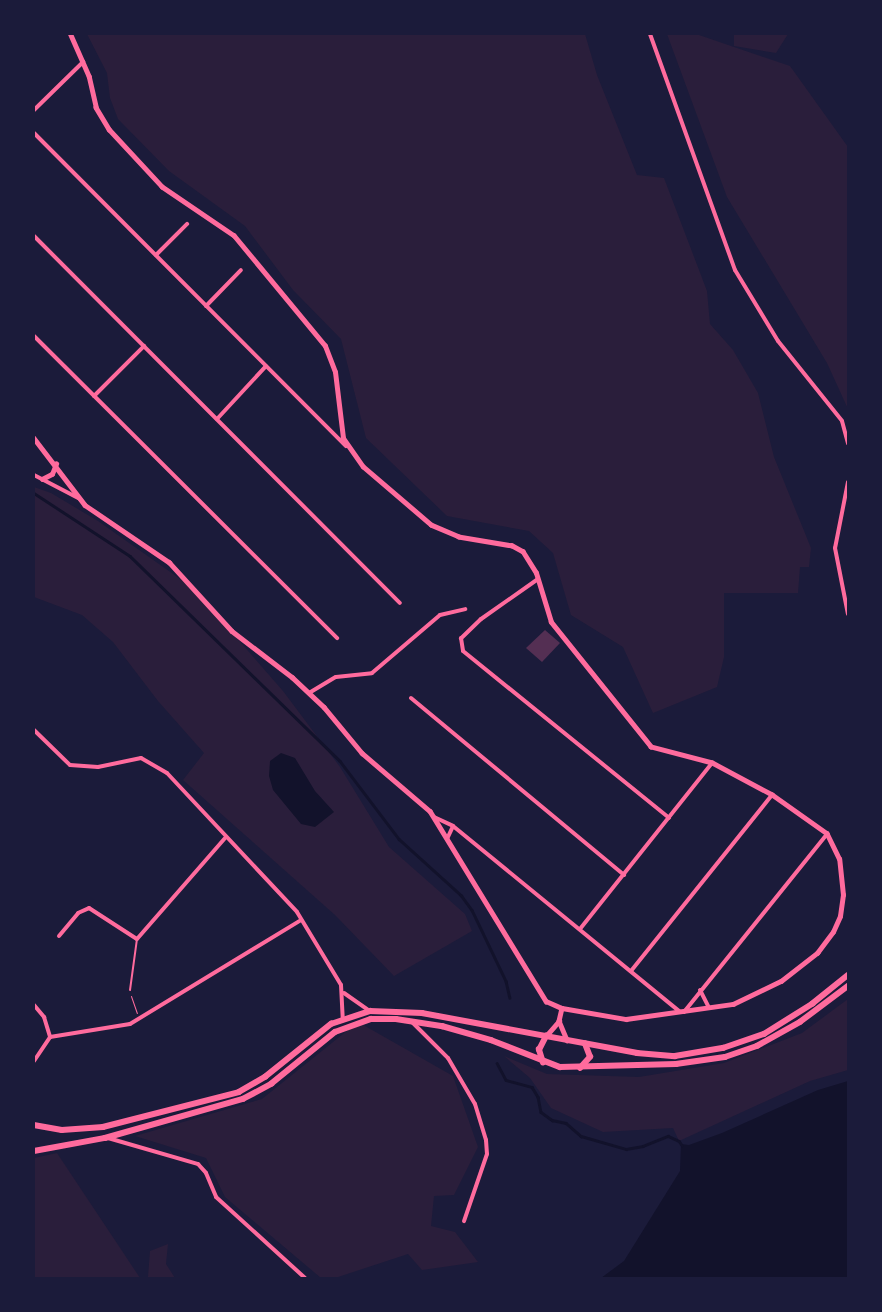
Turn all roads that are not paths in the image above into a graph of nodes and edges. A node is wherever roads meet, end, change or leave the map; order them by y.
1 (70, 34) edge
2 (650, 34) edge
3 (83, 62) junction
4 (34, 110) edge
5 (34, 133) edge
6 (187, 224) dead end
7 (34, 236) edge
8 (156, 255) junction
9 (242, 270) dead end
10 (206, 306) junction
11 (34, 336) edge
12 (144, 346) junction
13 (266, 366) junction
14 (94, 396) junction
15 (217, 419) junction
16 (34, 438) edge
17 (848, 443) edge
18 (346, 446) junction
19 (56, 464) junction
20 (34, 475) edge
21 (42, 479) junction
22 (848, 482) edge
23 (80, 499) junction
24 (538, 579) junction
25 (400, 603) dead end
26 (465, 609) dead end
27 (848, 614) edge
28 (337, 638) dead end
29 (309, 693) junction
30 (411, 698) dead end
31 (34, 730) edge
32 (712, 763) junction
33 (772, 795) junction
34 (434, 817) junction
35 (669, 818) junction
36 (453, 826) junction
37 (827, 834) junction
38 (225, 838) junction
39 (447, 839) junction
40 (624, 875) junction
41 (301, 920) junction
42 (580, 929) junction
43 (60, 936) dead end
44 (137, 939) junction
45 (631, 971) junction
46 (848, 975) edge
47 (848, 986) edge
48 (130, 990) road end
49 (700, 990) junction
50 (344, 993) junction
51 (34, 1005) edge
52 (562, 1008) junction
53 (710, 1010) junction
54 (370, 1011) junction
55 (682, 1013) junction
56 (343, 1018) junction
57 (410, 1020) junction
58 (559, 1021) junction
59 (546, 1036) junction
60 (50, 1037) junction
61 (567, 1040) junction
62 (585, 1044) junction
63 (34, 1061) edge
64 (543, 1063) junction
65 (579, 1069) junction
66 (34, 1127) edge
67 (105, 1138) junction
68 (34, 1149) edge
69 (464, 1221) dead end
70 (305, 1278) edge

1 - 3 street
2 - 17 street
3 - 4 street
3 - 18 street
5 - 8 street
6 - 8 street
7 - 12 street
8 - 10 street
9 - 10 street
10 - 13 street
11 - 14 street
12 - 14 street
12 - 15 street
13 - 15 street
13 - 18 street
14 - 28 street
15 - 25 street
16 - 19 street
18 - 24 street
19 - 21 street
19 - 23 street
20 - 21 street
21 - 23 street
22 - 27 street
23 - 29 street
24 - 32 street
24 - 35 street
26 - 29 street
29 - 34 street
30 - 40 street
31 - 38 street
32 - 33 street
32 - 35 street
33 - 37 street
33 - 45 street
34 - 36 street
34 - 39 street
35 - 40 street
36 - 39 street
36 - 42 street
37 - 49 street
37 - 53 street
38 - 41 street
38 - 44 street
39 - 52 street
40 - 42 street
41 - 50 street
41 - 60 street
42 - 45 street
43 - 44 street
44 - 48 lane
45 - 55 street
46 - 62 main road
47 - 65 main road
49 - 53 street
49 - 55 street
50 - 54 street
50 - 56 street
51 - 60 street
52 - 55 street
52 - 58 street
53 - 55 street
54 - 56 main road
54 - 59 main road
56 - 66 main road
57 - 64 main road
57 - 67 main road
57 - 69 street
58 - 59 street
58 - 61 street
59 - 61 main road
59 - 64 main road
60 - 63 street
61 - 62 main road
62 - 65 main road
64 - 65 main road
67 - 68 main road
67 - 70 street

